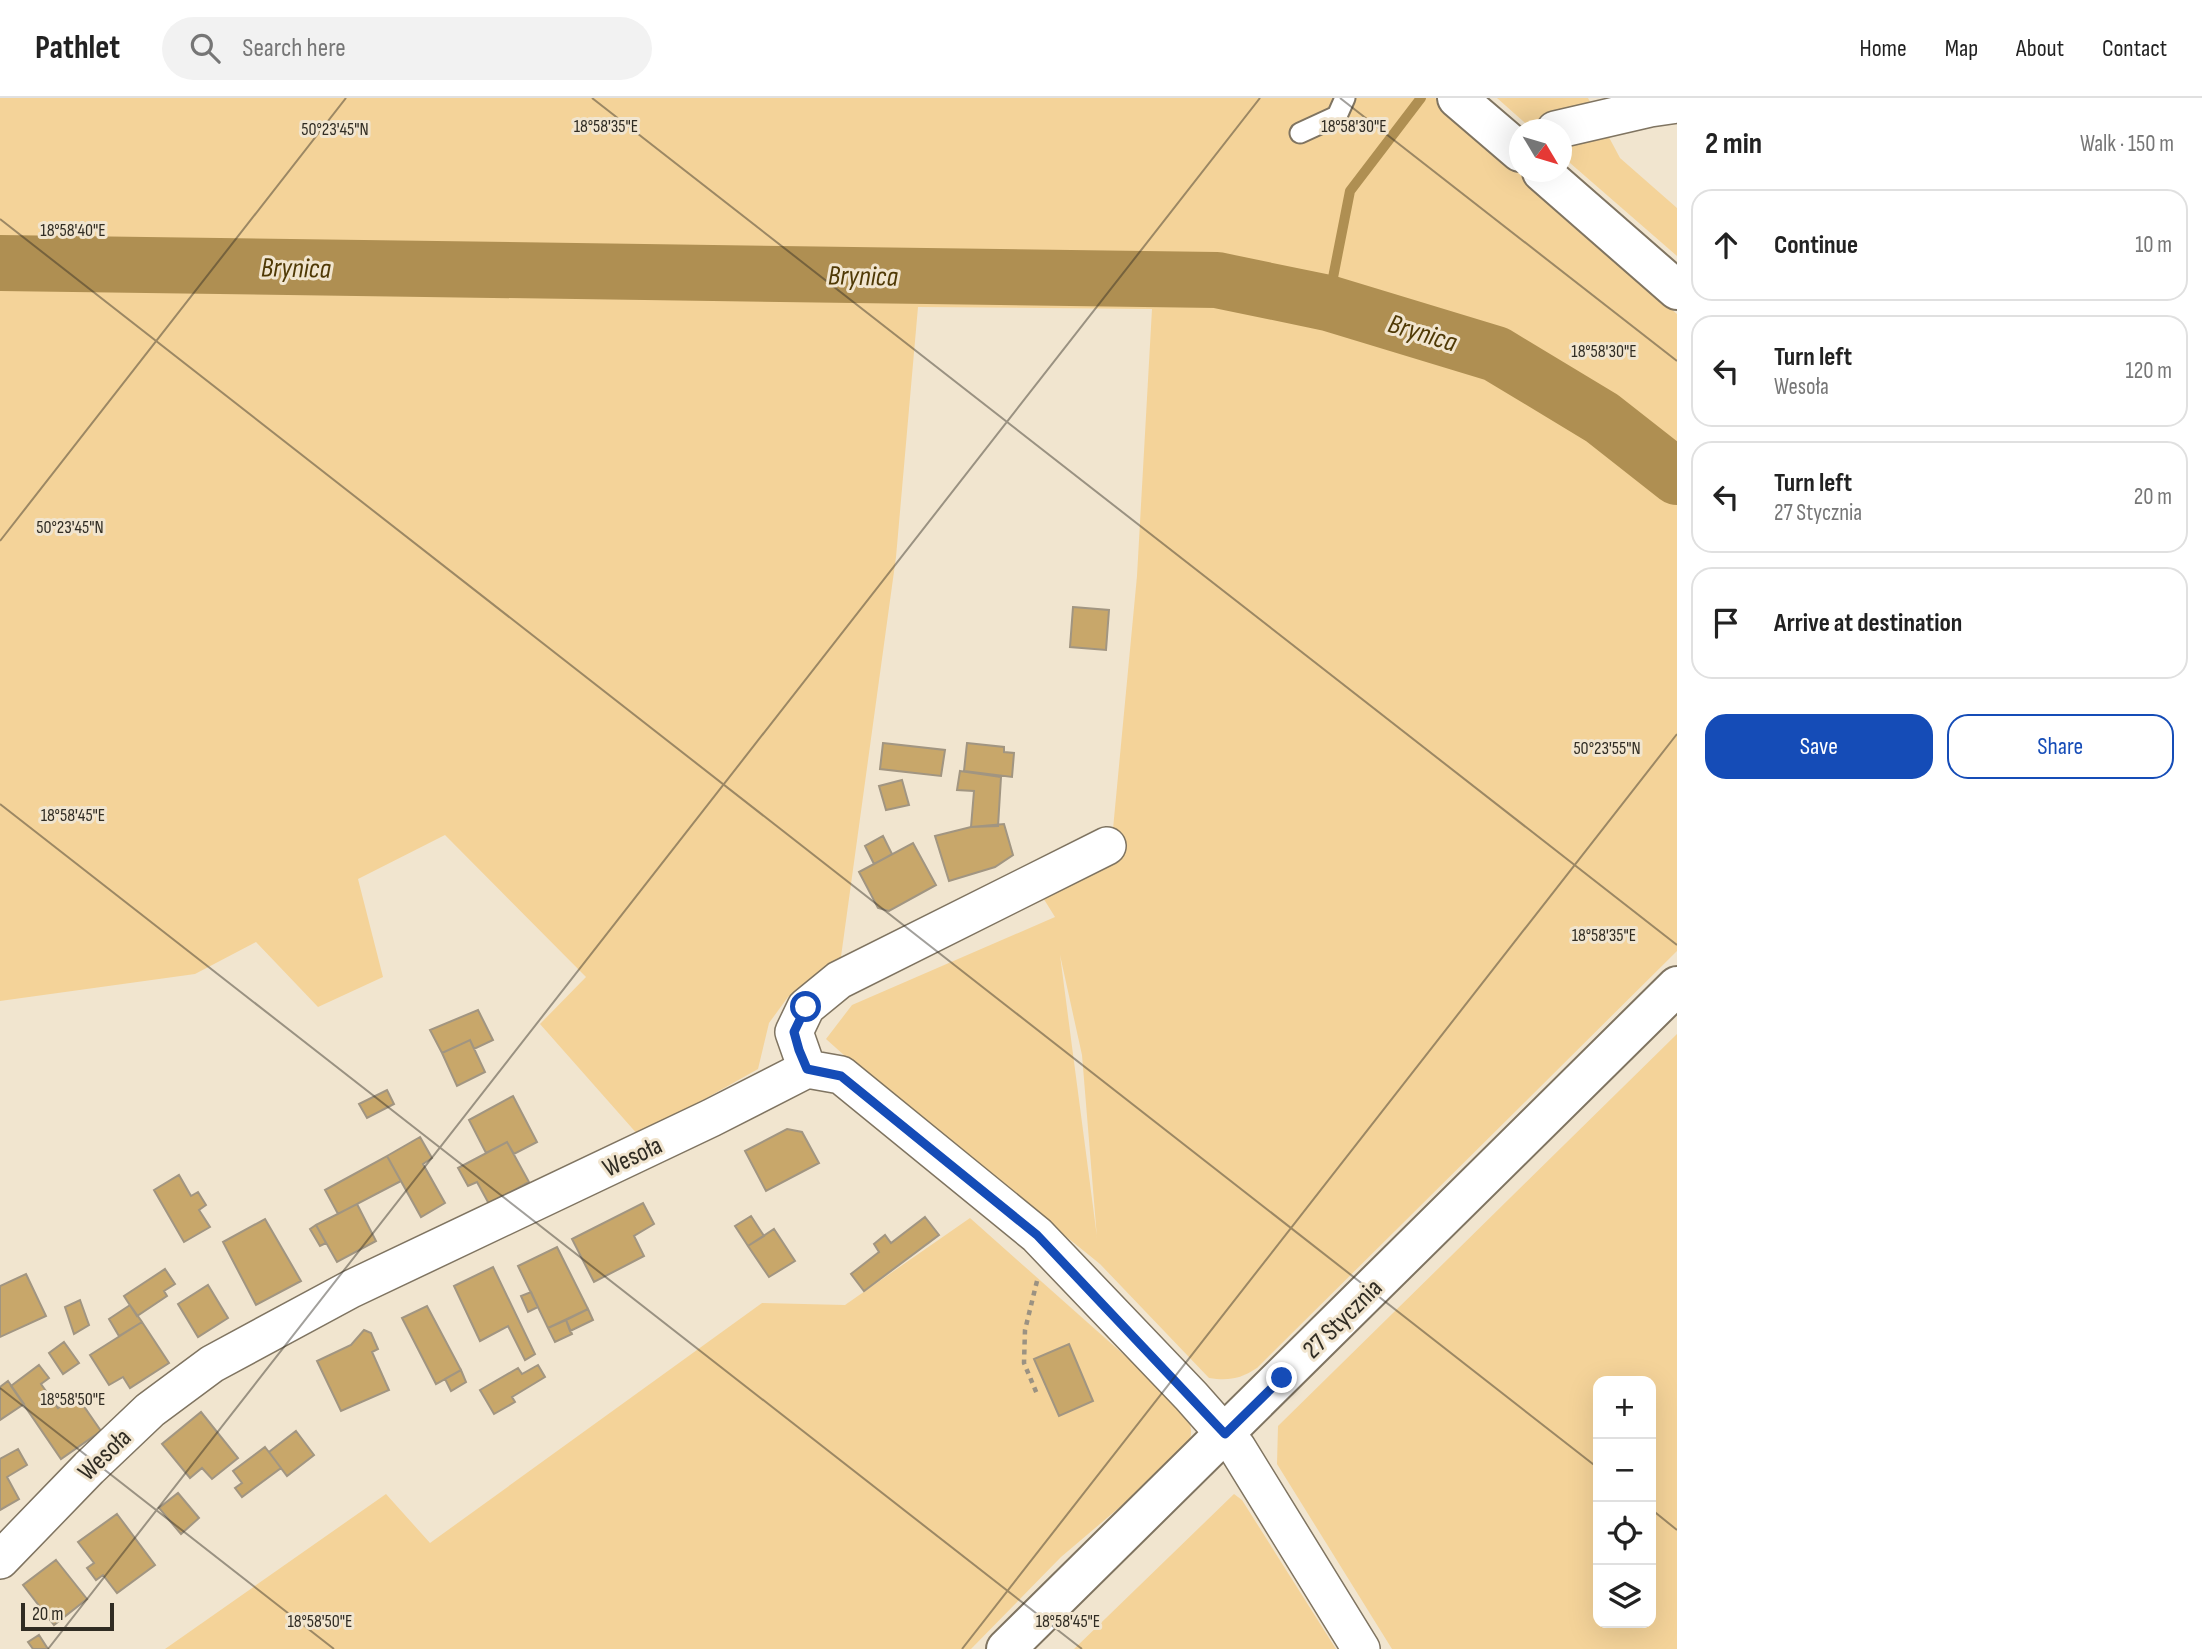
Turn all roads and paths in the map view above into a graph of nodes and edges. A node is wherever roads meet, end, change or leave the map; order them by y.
1 (1345, 98) edge
2 (1457, 98) edge
3 (1677, 104) edge
4 (1572, 126) edge
5 (1300, 133) dead end
6 (1509, 142) edge
7 (1554, 182) edge
8 (1677, 290) edge
9 (1107, 846) dead end
10 (1677, 986) edge
11 (807, 1069) junction
12 (1052, 1249) junction
13 (1038, 1394) dead end
14 (1225, 1434) junction
15 (0, 1560) edge
16 (1006, 1649) edge
17 (1361, 1649) edge

1 - 5 lane
2 - 6 street
3 - 4 street
7 - 8 street
9 - 11 street
10 - 14 street, 27 Stycznia
11 - 12 street
11 - 15 street, Wesoła
12 - 13 path
12 - 14 street
14 - 16 street, 27 Stycznia
14 - 17 street

